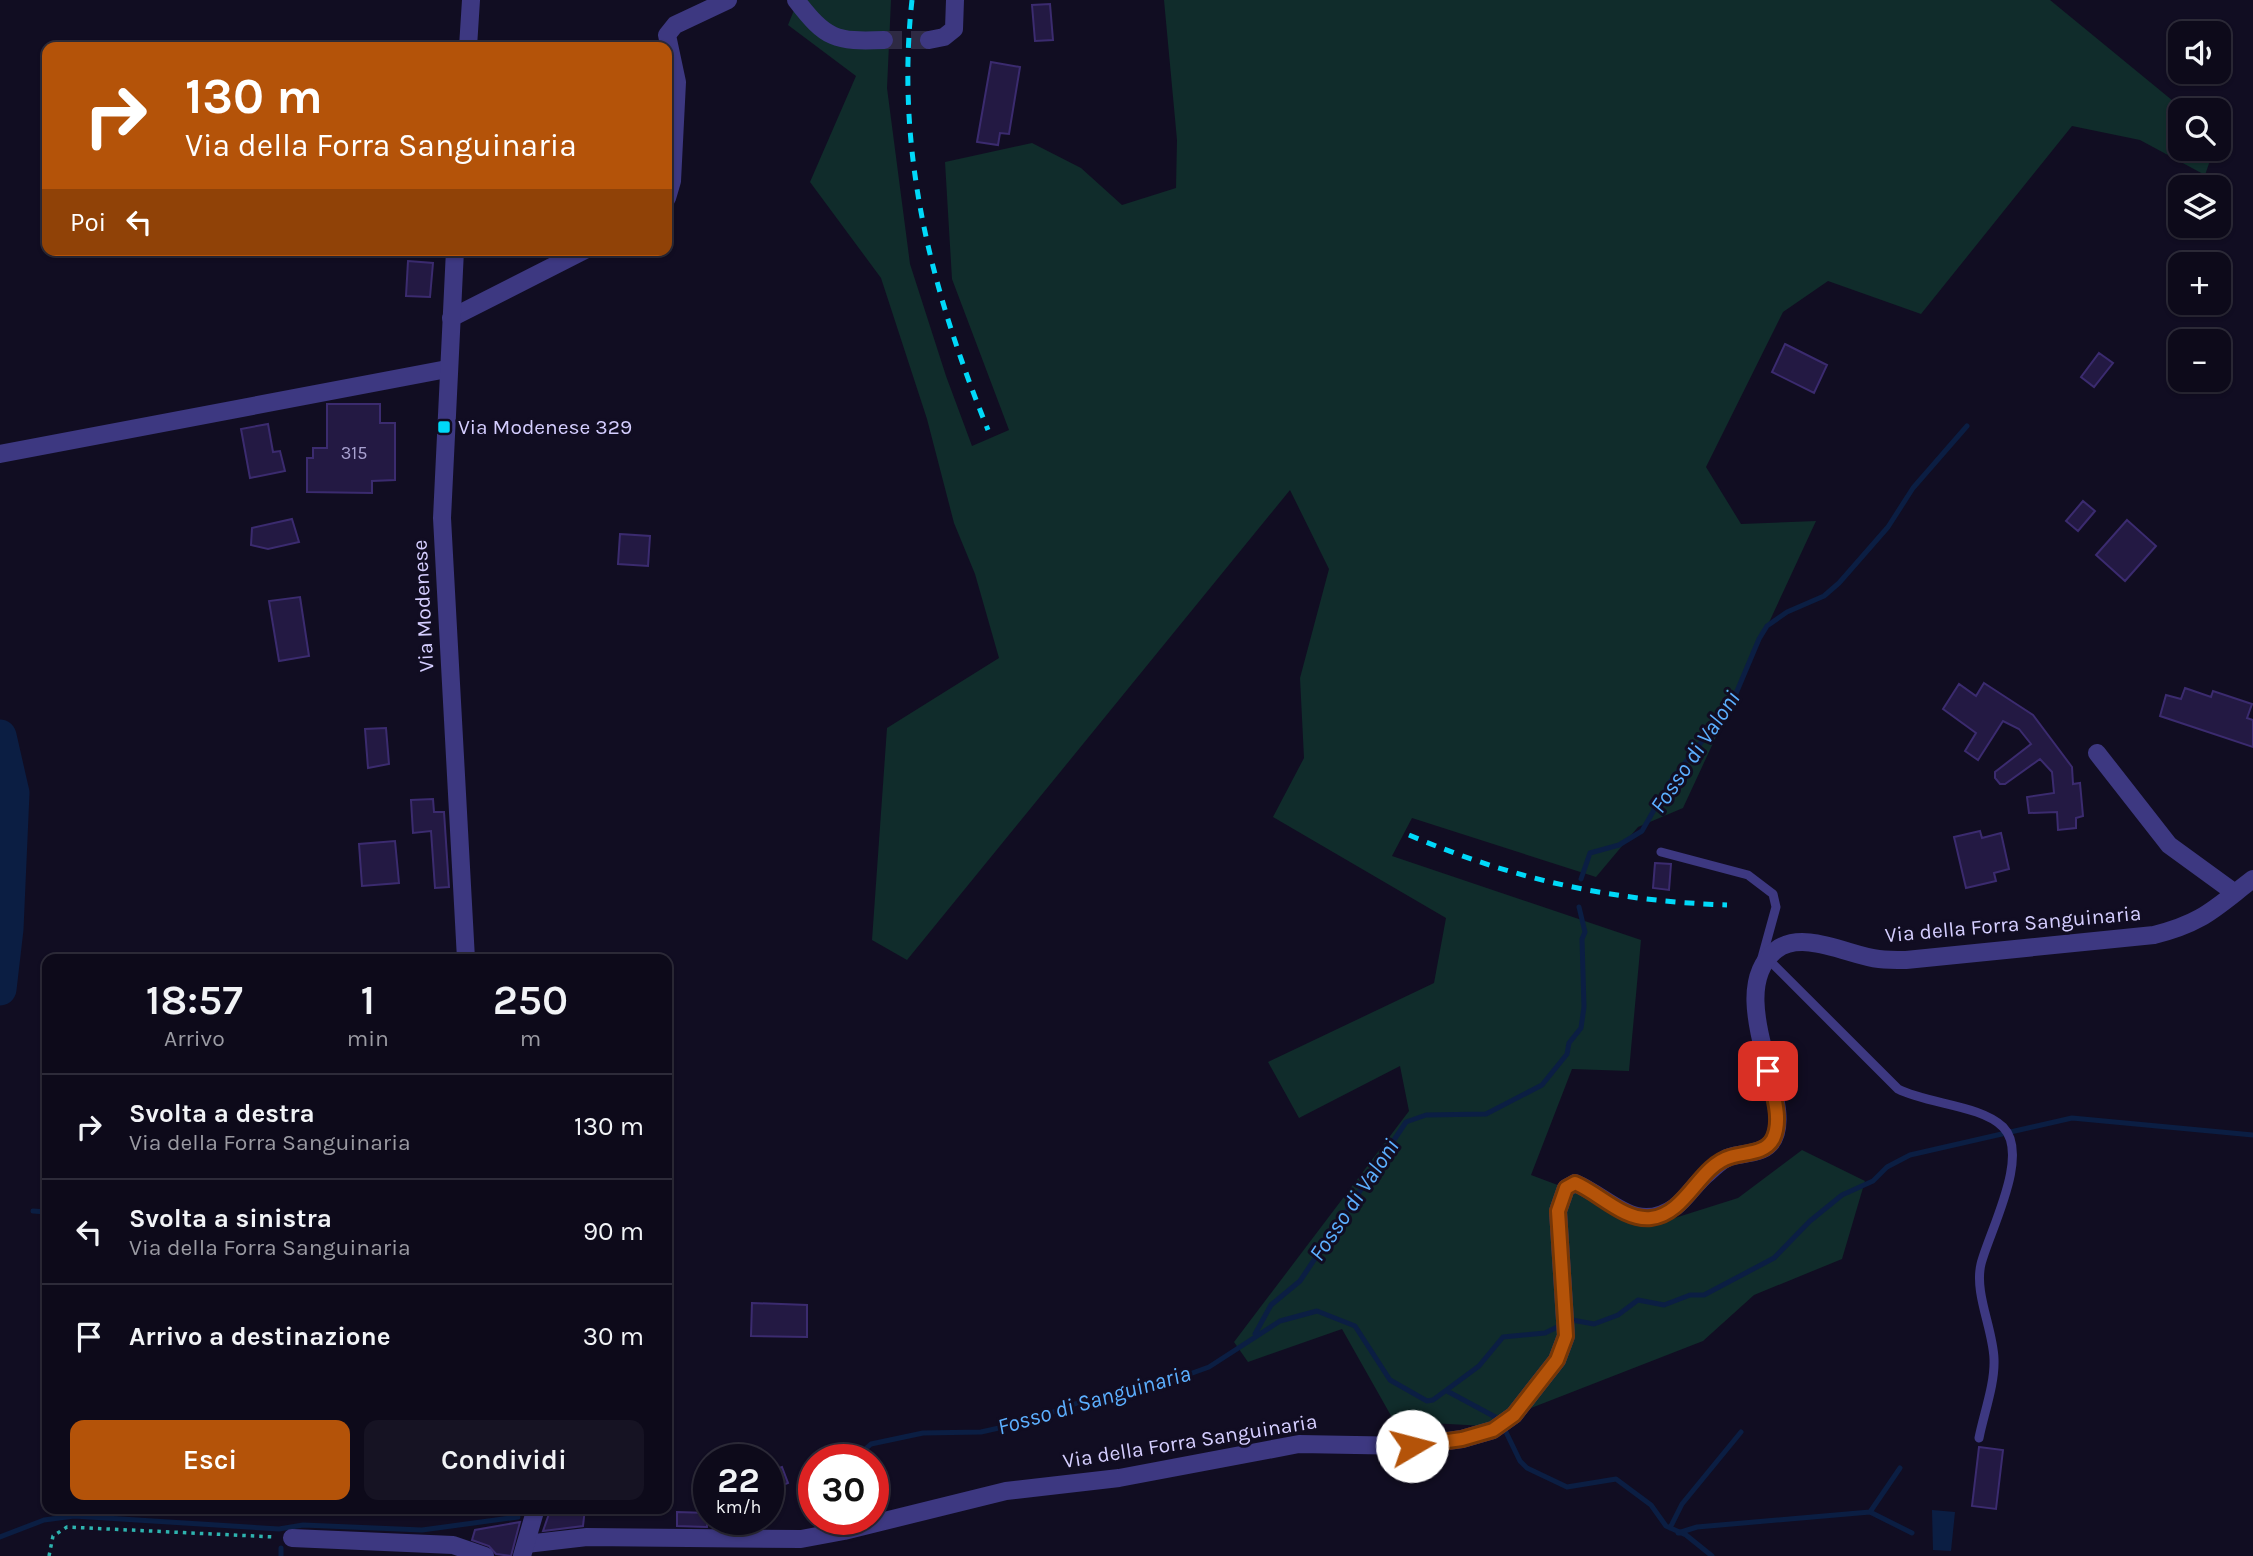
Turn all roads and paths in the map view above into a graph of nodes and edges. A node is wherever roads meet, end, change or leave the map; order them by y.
1 (471, 0) edge
2 (728, 0) edge
3 (796, 0) edge
4 (955, 0) edge
5 (884, 40) tunnel mouth
6 (929, 40) tunnel mouth
7 (468, 42) edge
8 (668, 42) edge
9 (672, 58) edge
10 (672, 184) edge
11 (455, 256) edge
12 (573, 256) edge
13 (451, 318) junction
14 (447, 369) junction
15 (0, 454) edge
16 (2097, 753) dead end
17 (1661, 852) dead end
18 (2253, 879) edge
19 (2235, 893) junction
20 (466, 954) edge
21 (1765, 962) junction
22 (1979, 1438) dead end
23 (534, 1514) edge
24 (292, 1538) joint
25 (524, 1550) edge
26 (49, 1556) edge
27 (485, 1556) edge

1 - 7 street
2 - 8 street
3 - 5 street
4 - 6 street
9 - 10 street
11 - 13 street, Via Modenese
12 - 13 street
13 - 14 street, Via Modenese
14 - 15 street
14 - 20 street, Via Modenese
16 - 19 street
17 - 21 lane
18 - 19 street, Via della Forra Sanguinaria
19 - 21 street, Via della Forra Sanguinaria
21 - 22 lane
21 - 25 street, Via della Forra Sanguinaria
23 - 25 street
24 - 26 path
24 - 27 street

